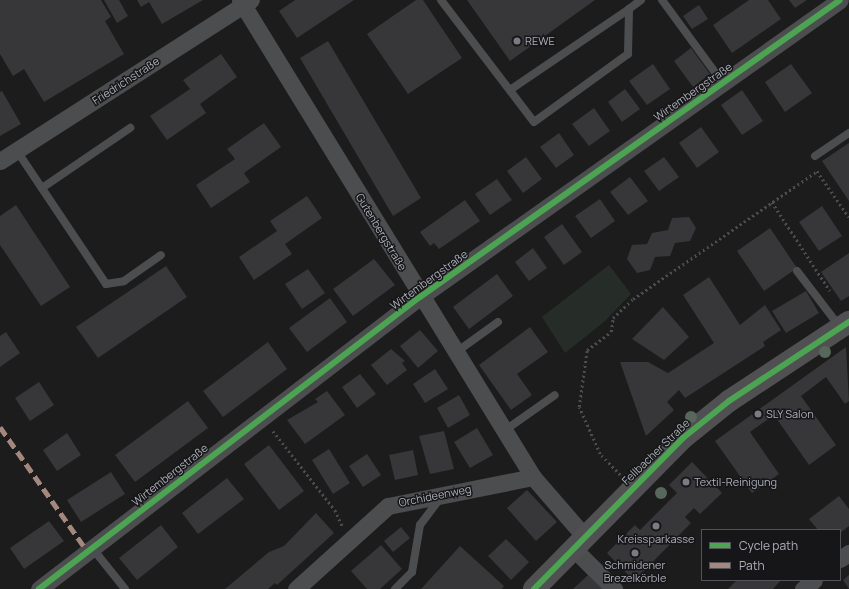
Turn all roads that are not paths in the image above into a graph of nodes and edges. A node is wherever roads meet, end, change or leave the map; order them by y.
1 (441, 0) edge
2 (641, 0) edge
3 (662, 0) edge
4 (840, 0) edge
5 (245, 2) edge
6 (629, 9) junction
7 (723, 83) junction
8 (510, 90) junction
9 (130, 128) dead end
10 (849, 133) edge
11 (17, 151) junction
12 (815, 156) dead end
13 (0, 161) edge
14 (42, 188) junction
15 (161, 255) dead end
16 (797, 271) dead end
17 (420, 297) junction
18 (498, 322) dead end
19 (846, 325) edge
20 (455, 353) junction
21 (555, 395) dead end
22 (504, 432) junction
23 (533, 477) junction
24 (443, 495) junction
25 (580, 543) junction
26 (93, 548) junction
27 (849, 553) edge
28 (841, 559) edge
29 (813, 581) edge
30 (39, 589) edge
31 (125, 589) edge
32 (296, 589) edge
33 (395, 589) edge
34 (534, 589) edge
35 (614, 589) edge
36 (803, 589) edge

1 - 8 lane
2 - 6 lane
3 - 7 lane
4 - 7 street, Wirtembergstraße
5 - 11 street, Friedrichstraße
5 - 17 street, Gutenbergstraße
6 - 8 lane
6 - 8 lane
7 - 17 street, Wirtembergstraße
9 - 14 lane
10 - 12 lane
11 - 13 street, Friedrichstraße
11 - 14 lane
14 - 15 lane
16 - 19 lane
17 - 20 street, Gutenbergstraße
17 - 26 street, Wirtembergstraße
18 - 20 lane
19 - 25 street, Fellbacher Straße
20 - 22 street, Gutenbergstraße
21 - 22 lane
22 - 23 street, Gutenbergstraße
23 - 24 street, Orchideenweg
23 - 25 street, Gutenbergstraße
24 - 32 street, Orchideenweg
24 - 33 lane
25 - 34 street, Fellbacher Straße
25 - 35 street, Gutenbergstraße
26 - 30 street, Wirtembergstraße
26 - 31 lane
27 - 28 street
29 - 36 street

